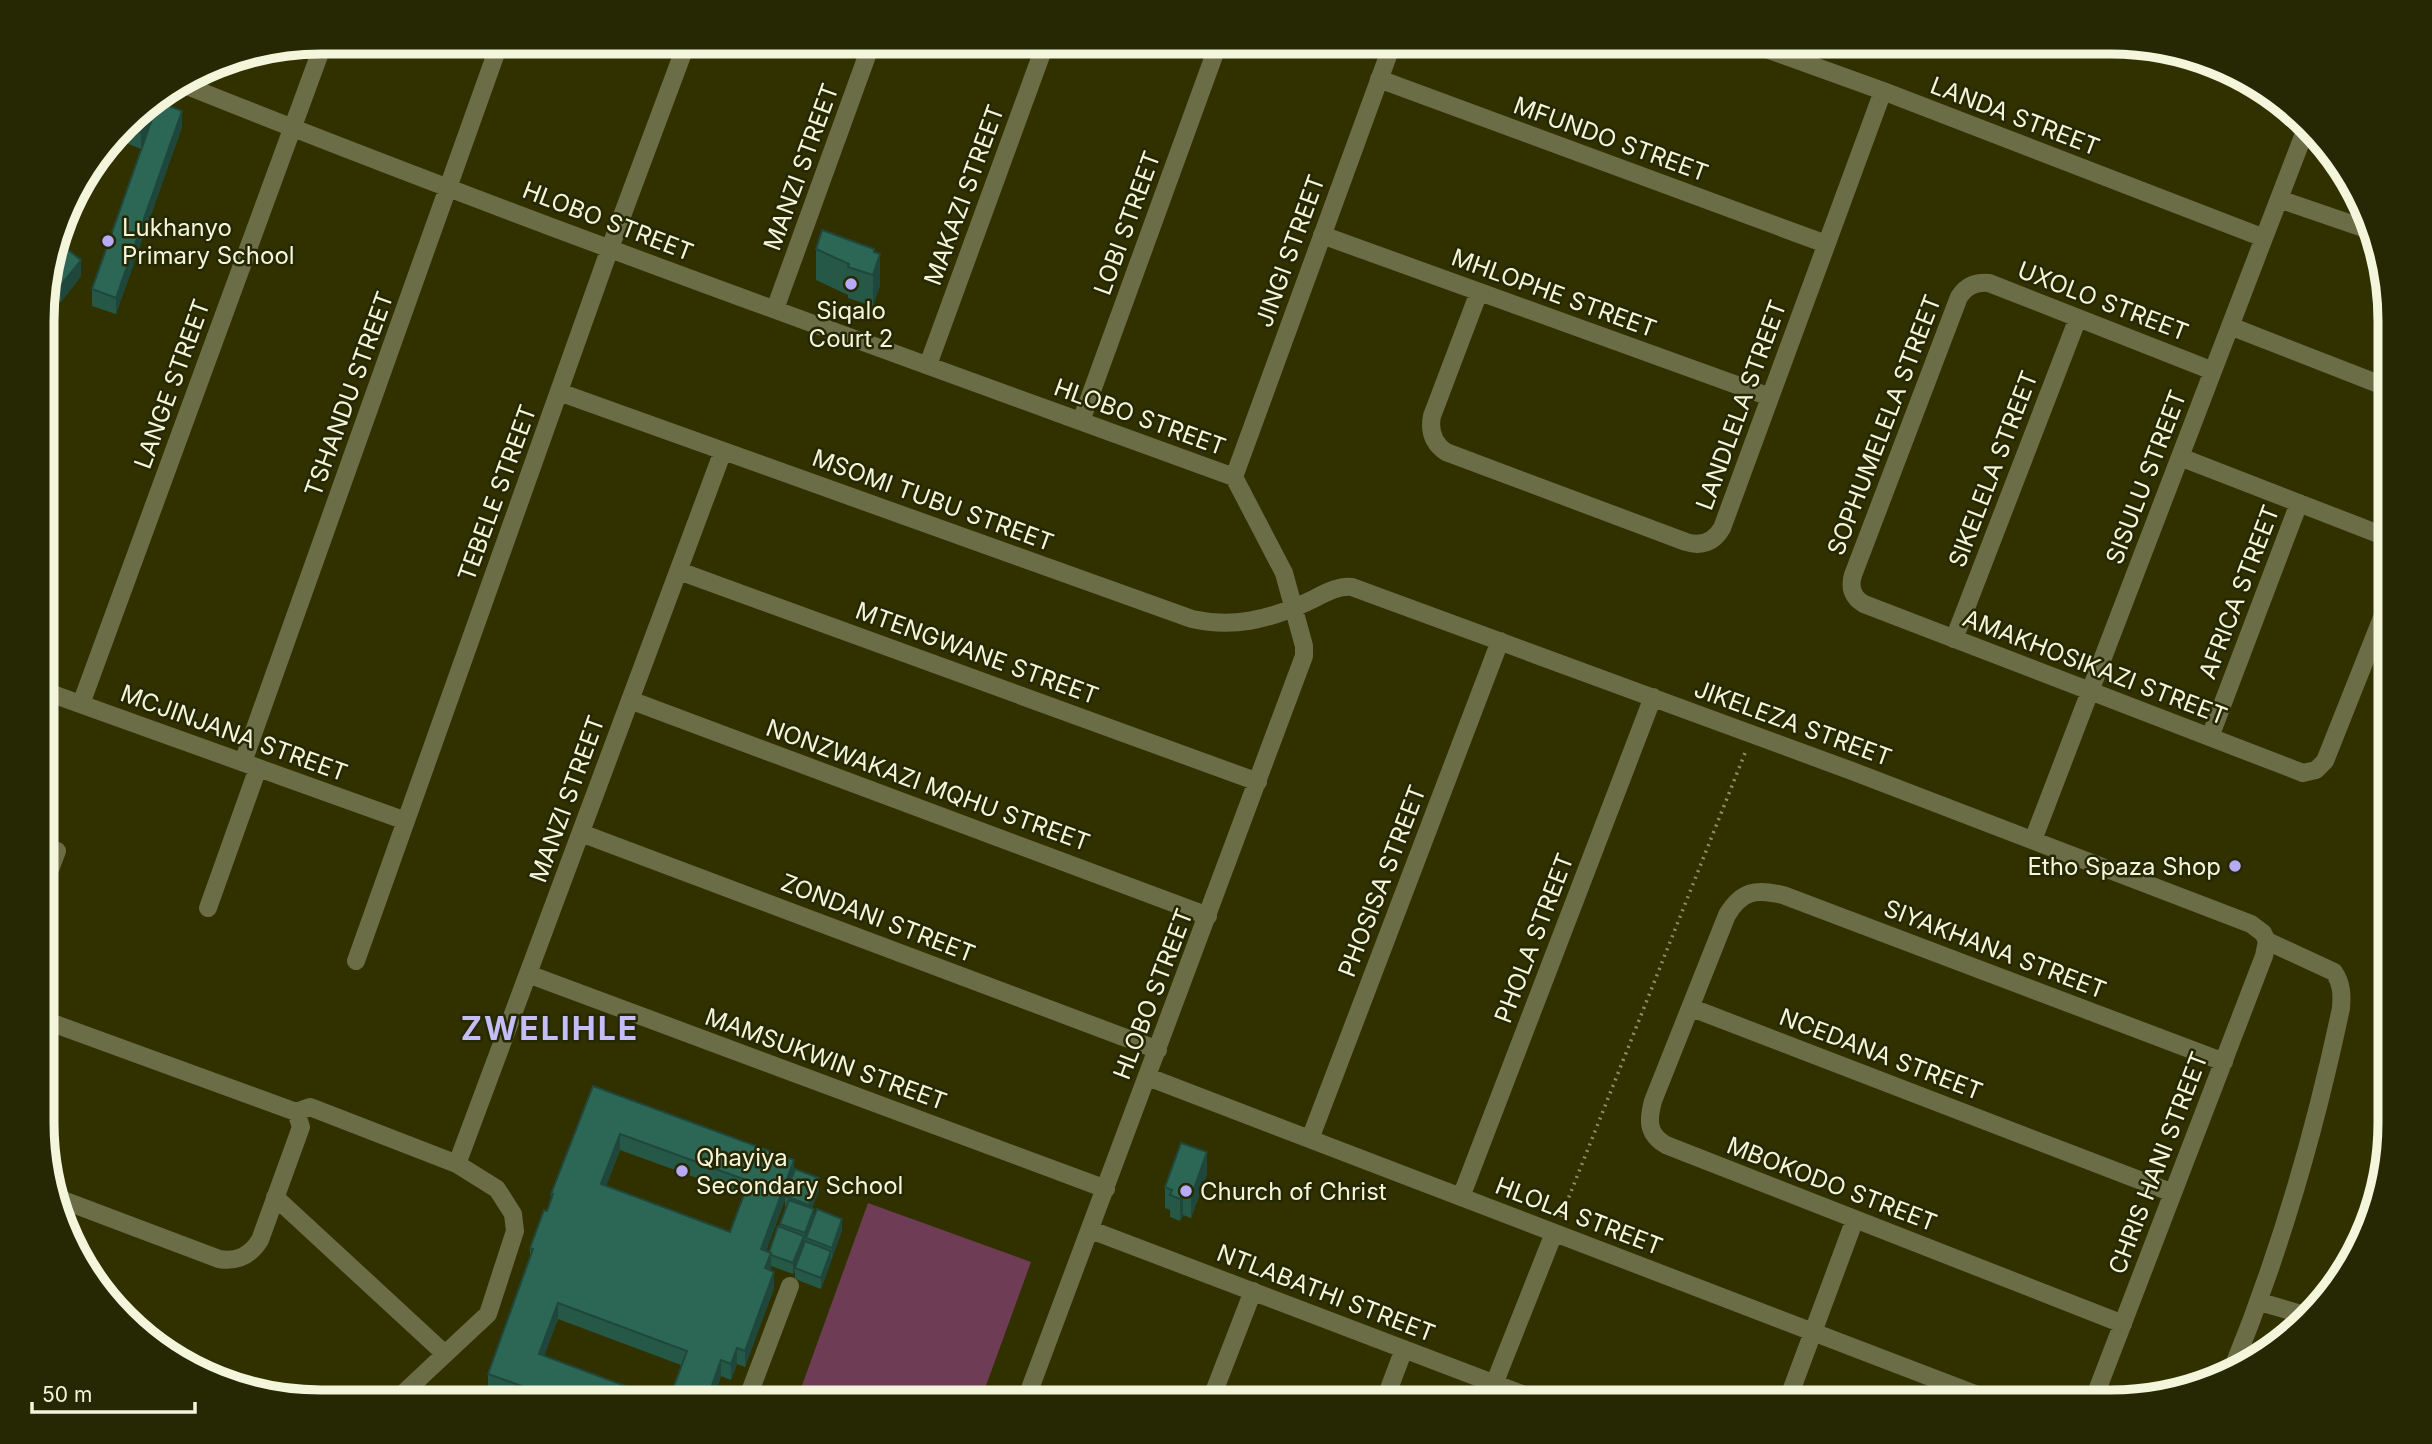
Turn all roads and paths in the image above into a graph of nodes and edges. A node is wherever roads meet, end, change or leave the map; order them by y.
1 (320, 54) edge
2 (496, 54) edge
3 (683, 54) edge
4 (868, 54) edge
5 (1042, 54) edge
6 (1215, 54) edge
7 (1388, 54) edge
8 (1780, 54) edge
9 (1379, 79) junction
10 (192, 88) edge
11 (1883, 91) junction
12 (292, 128) junction
13 (2303, 136) edge
14 (449, 187) junction
15 (2279, 199) junction
16 (2361, 227) edge
17 (1322, 234) junction
18 (2264, 238) junction
19 (1826, 244) junction
20 (610, 248) junction
21 (1973, 284) joint
22 (1479, 292) junction
23 (775, 309) junction
24 (2078, 318) junction
25 (2230, 326) junction
26 (928, 365) junction
27 (2213, 370) junction
28 (2378, 384) edge
29 (559, 392) junction
30 (1770, 397) junction
31 (1081, 421) junction
32 (723, 451) junction
33 (2180, 457) junction
34 (1234, 477) junction
35 (2300, 503) junction
36 (2378, 534) edge
37 (679, 571) junction
38 (1851, 590) joint
39 (1294, 608) junction
40 (2378, 628) edge
41 (1954, 639) junction
42 (1500, 641) junction
43 (2090, 691) junction
44 (54, 695) edge
45 (1653, 697) junction
46 (630, 700) junction
47 (80, 704) junction
48 (1752, 734) junction
49 (2210, 737) junction
50 (251, 765) junction
51 (1258, 782) junction
52 (406, 821) junction
53 (581, 833) junction
54 (2033, 840) junction
55 (57, 851) dead end
56 (54, 859) edge
57 (208, 908) dead end
58 (1208, 916) junction
59 (2267, 941) junction
60 (356, 961) dead end
61 (528, 974) junction
62 (1692, 1007) junction
63 (54, 1024) edge
64 (1158, 1050) junction
65 (2224, 1062) junction
66 (1148, 1077) junction
67 (296, 1112) junction
68 (1310, 1139) junction
69 (457, 1164) junction
70 (1106, 1189) junction
71 (2173, 1193) junction
72 (275, 1196) junction
73 (1461, 1197) junction
74 (66, 1201) edge
75 (1855, 1219) junction
76 (1091, 1230) junction
77 (1554, 1233) junction
78 (790, 1286) dead end
79 (1253, 1291) junction
80 (2260, 1302) junction
81 (2298, 1313) edge
82 (2123, 1324) junction
83 (1812, 1332) junction
84 (1404, 1349) junction
85 (445, 1354) junction
86 (2237, 1358) edge
87 (1493, 1383) junction
88 (407, 1390) edge
89 (751, 1390) edge
90 (1030, 1390) edge
91 (1215, 1390) edge
92 (1389, 1390) edge
93 (1490, 1390) edge
94 (1511, 1390) edge
95 (1791, 1390) edge
96 (1964, 1390) edge
97 (2097, 1390) edge

1 - 12 street, LANGE STREET
2 - 14 street, TSHANDU STREET
3 - 20 street, TEBELE STREET
4 - 23 street, MANZI STREET
5 - 26 street, MAKAZI STREET
6 - 31 street, LOBI STREET
7 - 9 street, JINGI STREET
8 - 11 street, LANDA STREET
9 - 17 street, JINGI STREET
9 - 19 street, MFUNDO STREET
10 - 12 street, HLOBO STREET
11 - 18 street, LANDA STREET
11 - 19 street, LANDLELA STREET
12 - 14 street, HLOBO STREET
12 - 47 street, LANGE STREET
13 - 15 street, SISULU STREET
14 - 20 street, HLOBO STREET
14 - 50 street, TSHANDU STREET
15 - 16 street
15 - 18 street, SISULU STREET
17 - 22 street, MHLOPHE STREET
17 - 34 street, JINGI STREET
18 - 25 street, SISULU STREET
19 - 30 street, LANDLELA STREET
20 - 23 street, HLOBO STREET
20 - 29 street, TEBELE STREET
21 - 24 street, UXOLO STREET
21 - 38 street, SOPHUMELELA STREET
22 - 30 street, MHLOPHE STREET
22 - 30 street, LANDLELA STREET
23 - 26 street, HLOBO STREET
24 - 27 street, UXOLO STREET
24 - 41 street, SIKELELA STREET
25 - 27 street, SISULU STREET
25 - 28 street
26 - 31 street, HLOBO STREET
27 - 33 street, SISULU STREET
29 - 32 street, MSOMI TUBU STREET
29 - 52 street, TEBELE STREET
31 - 34 street, HLOBO STREET
32 - 37 street, MANZI STREET
32 - 39 street, MSOMI TUBU STREET
33 - 35 street
33 - 43 street, SISULU STREET
34 - 39 street, HLOBO STREET
35 - 36 street
35 - 49 street, AFRICA STREET
37 - 46 street, MANZI STREET
37 - 51 street, MTENGWANE STREET
38 - 41 street, AMAKHOSIKAZI STREET
39 - 42 street, JIKELEZA STREET
39 - 51 street, HLOBO STREET
40 - 49 street, AMAKHOSIKAZI STREET
41 - 43 street, AMAKHOSIKAZI STREET
42 - 45 street, JIKELEZA STREET
42 - 68 street, PHOSISA STREET
43 - 49 street, AMAKHOSIKAZI STREET
43 - 54 street, SISULU STREET
44 - 47 street, MCJINJANA STREET
45 - 48 street, JIKELEZA STREET
45 - 73 street, PHOLA STREET
46 - 53 street, MANZI STREET
46 - 58 street, NONZWAKAZI MQHU STREET
47 - 50 street, MCJINJANA STREET
48 - 54 street, JIKELEZA STREET
48 - 77 path
50 - 52 street, MCJINJANA STREET
50 - 57 street, TSHANDU STREET
51 - 58 street, HLOBO STREET
52 - 60 street, TEBELE STREET
53 - 61 street, MANZI STREET
53 - 64 street, ZONDANI STREET
54 - 59 street, JIKELEZA STREET
55 - 56 street
58 - 64 street, HLOBO STREET
59 - 65 street, CHRIS HANI STREET
59 - 80 street, JIKELEZA STREET
61 - 69 street, MANZI STREET
61 - 70 street, MAMSUKWIN STREET
62 - 65 street, SIYAKHANA STREET
62 - 71 street, NCEDANA STREET
62 - 75 street, MBOKODO STREET
63 - 67 street
64 - 66 street, HLOBO STREET
65 - 71 street, CHRIS HANI STREET
66 - 68 street, HLOLA STREET
66 - 70 street, HLOBO STREET
67 - 69 street
67 - 72 street
68 - 73 street, HLOLA STREET
69 - 85 street
70 - 76 street, HLOBO STREET
71 - 82 street, CHRIS HANI STREET
72 - 74 street
72 - 85 street
73 - 77 street, HLOLA STREET
75 - 82 street, MBOKODO STREET
75 - 83 street
76 - 79 street, NTLABATHI STREET
76 - 90 street, HLOBO STREET
77 - 83 street, HLOLA STREET
77 - 87 street
78 - 89 street
79 - 84 street, NTLABATHI STREET
79 - 91 street
80 - 81 street
80 - 86 street
82 - 97 street, CHRIS HANI STREET
83 - 95 street
83 - 96 street, HLOLA STREET
84 - 87 street, NTLABATHI STREET
84 - 92 street
85 - 88 street
87 - 93 street
87 - 94 street, NTLABATHI STREET

